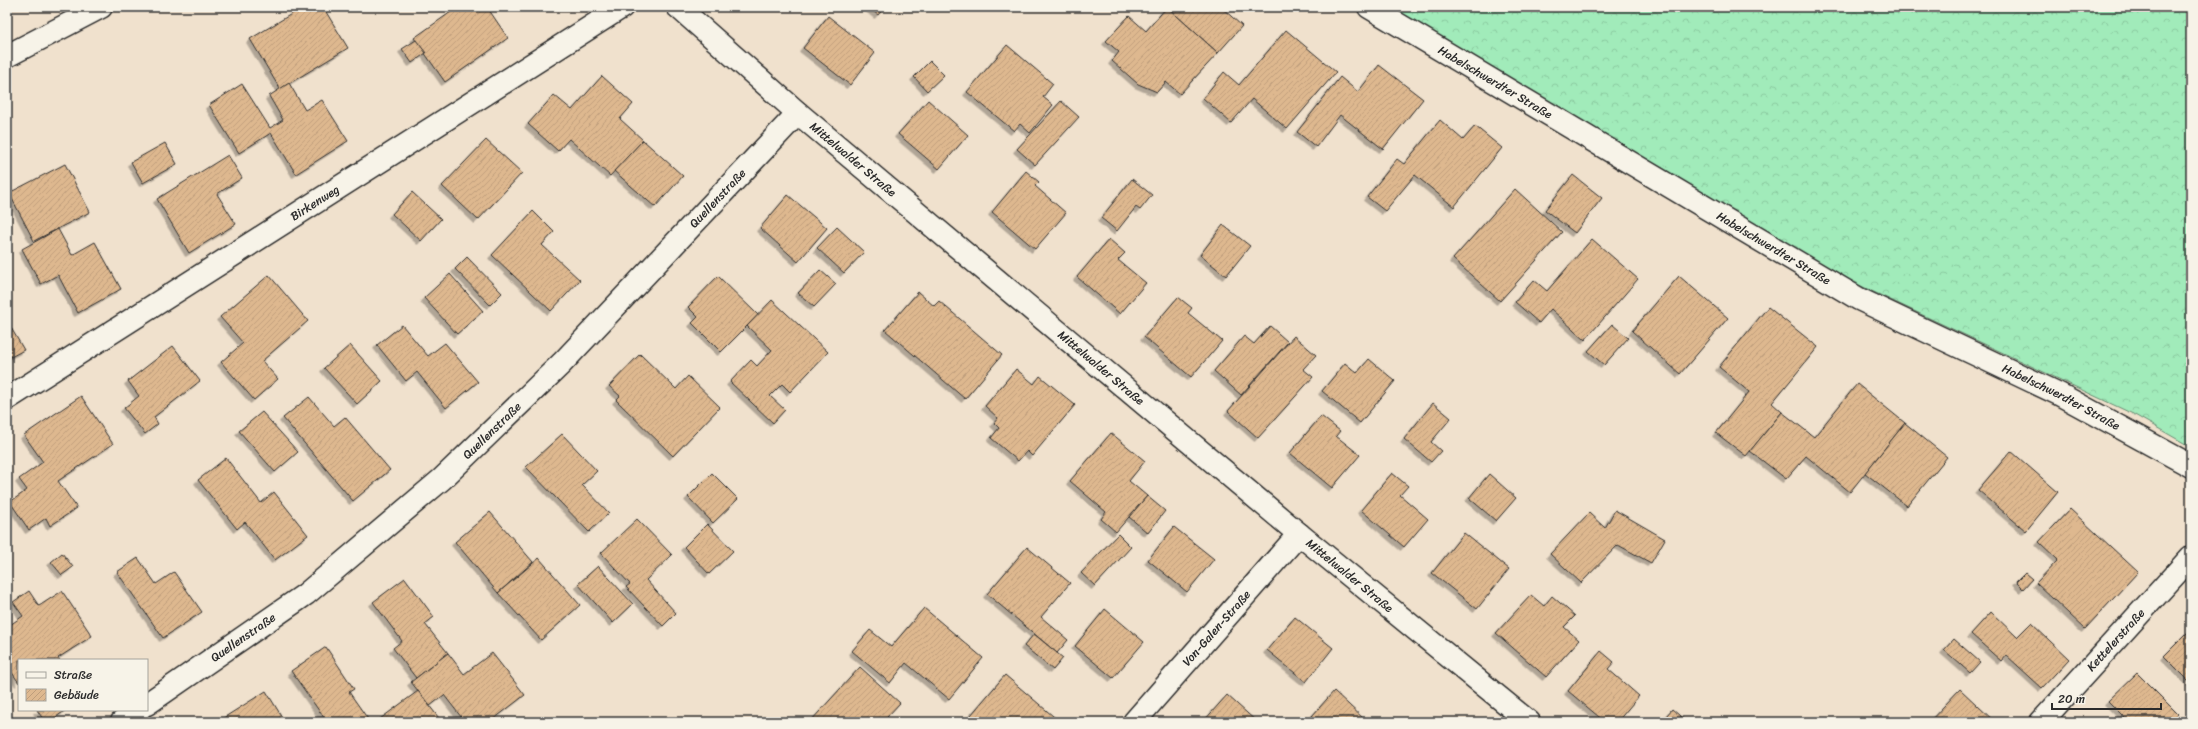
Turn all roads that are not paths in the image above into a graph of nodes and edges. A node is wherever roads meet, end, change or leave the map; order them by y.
1 (101, 7) edge
2 (622, 7) edge
3 (678, 7) edge
4 (1369, 7) edge
5 (7, 56) edge
6 (798, 113) junction
7 (7, 399) edge
8 (2191, 466) edge
9 (1299, 534) junction
10 (2191, 557) edge
11 (148, 703) edge
12 (138, 711) edge
13 (122, 722) edge
14 (1134, 722) edge
15 (1529, 722) edge
16 (2041, 722) edge

1 - 5 street
2 - 7 street, Birkenweg
3 - 6 street, Mittelwalder Straße
4 - 8 street, Habelschwerdter Straße
6 - 9 street, Mittelwalder Straße
6 - 11 street, Quellenstraße
9 - 14 street, Von-Galen-Straße
9 - 15 street, Mittelwalder Straße
10 - 16 street, Kettelerstraße
12 - 13 street

